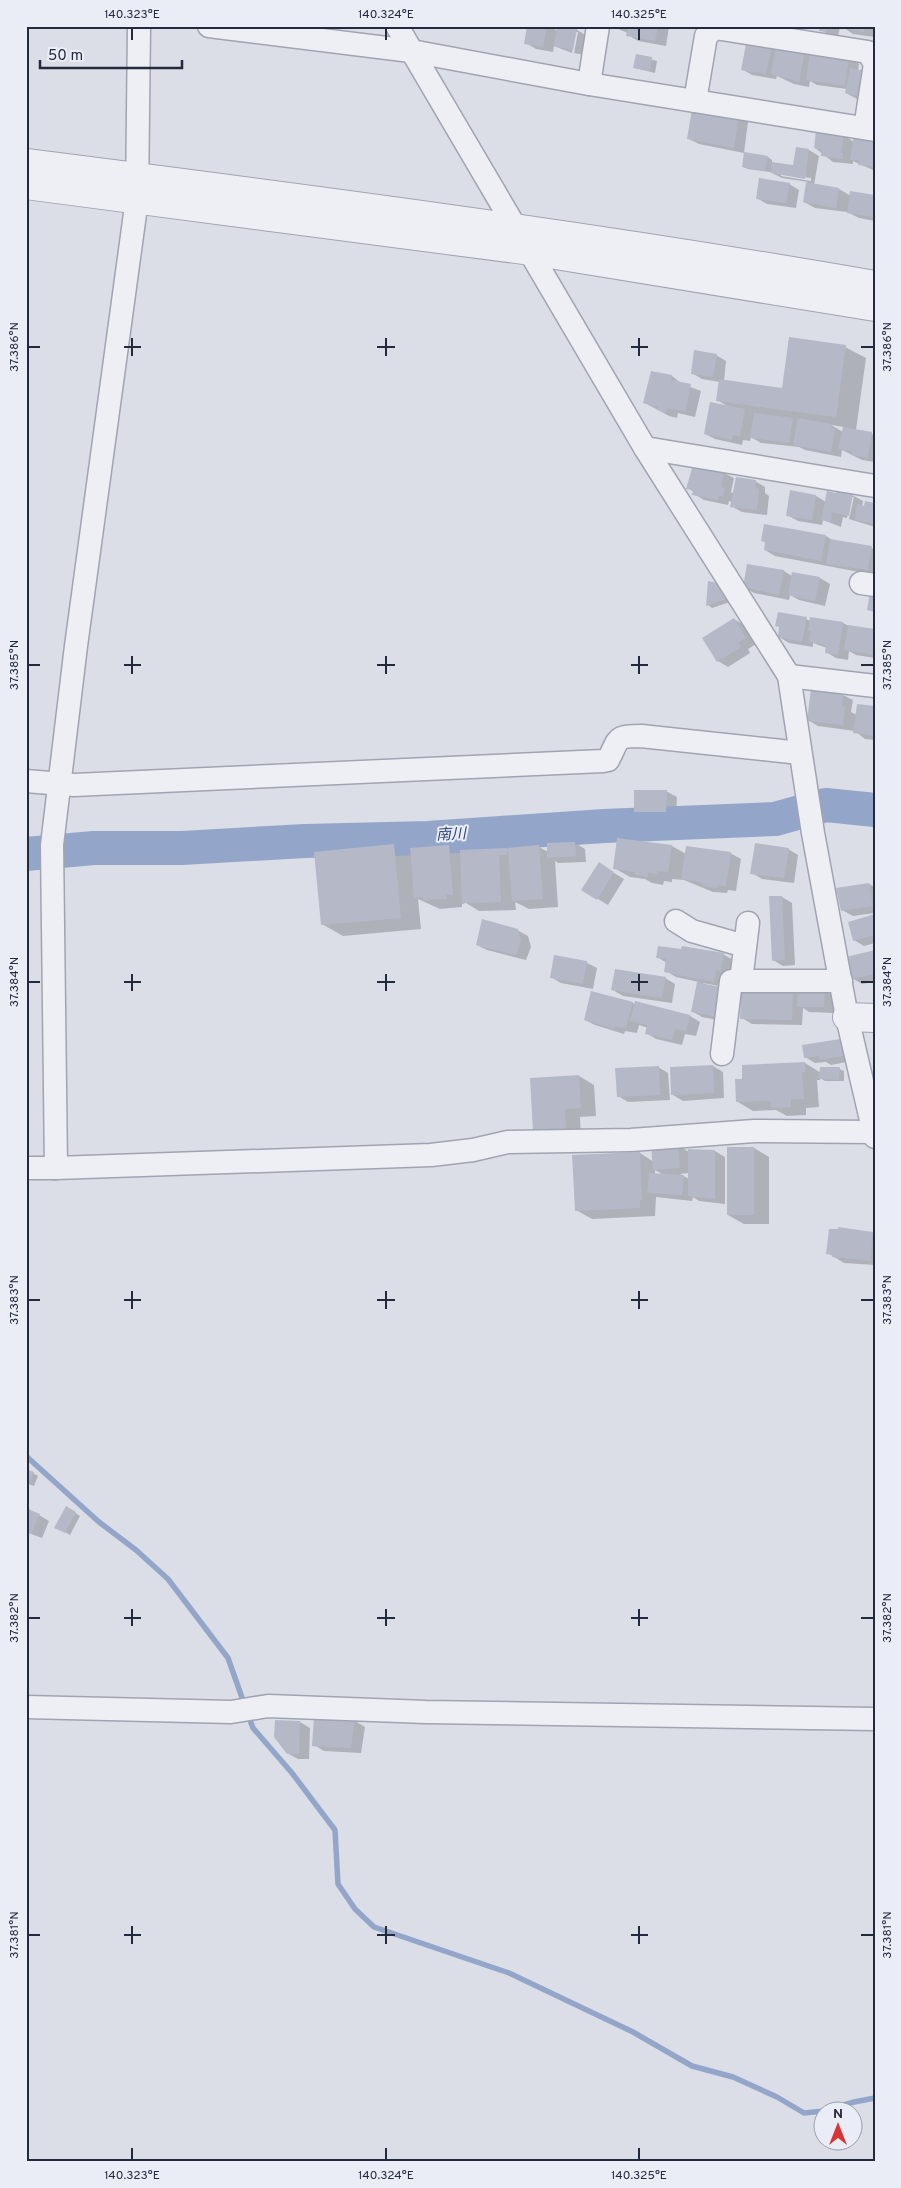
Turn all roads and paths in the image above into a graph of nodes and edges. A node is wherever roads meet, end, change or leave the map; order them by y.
1 (139, 26) edge
2 (209, 26) edge
3 (397, 26) edge
4 (598, 26) edge
5 (411, 51) junction
6 (589, 84) junction
7 (695, 101) junction
8 (870, 129) edge
9 (26, 162) edge
10 (26, 185) edge
11 (138, 188) junction
12 (516, 228) junction
13 (531, 251) junction
14 (875, 285) edge
15 (875, 307) edge
16 (645, 448) junction
17 (875, 486) edge
18 (789, 676) junction
19 (875, 686) edge
20 (802, 762) junction
21 (26, 780) edge
22 (60, 785) junction
23 (676, 921) dead end
24 (748, 923) dead end
25 (745, 946) junction
26 (741, 981) junction
27 (840, 981) junction
28 (847, 1017) junction
29 (875, 1018) edge
30 (722, 1054) dead end
31 (873, 1134) edge
32 (26, 1168) edge
33 (56, 1168) junction
34 (26, 1707) edge
35 (875, 1718) edge

1 - 11 street
2 - 5 street
3 - 5 street
4 - 6 street
5 - 6 street
5 - 12 street
6 - 7 street
7 - 8 street
7 - 8 street
9 - 11 street
10 - 11 street
11 - 12 street
11 - 13 street
11 - 22 street
12 - 13 street
12 - 14 street
13 - 15 street
13 - 16 street
16 - 17 street
16 - 18 street
18 - 19 street
18 - 20 street
20 - 22 street
20 - 27 street
21 - 22 street
22 - 33 street
23 - 25 street
24 - 25 street
25 - 26 street
26 - 27 street
26 - 30 street
27 - 28 street
28 - 29 street
28 - 31 street
31 - 33 street
32 - 33 street
34 - 35 street

